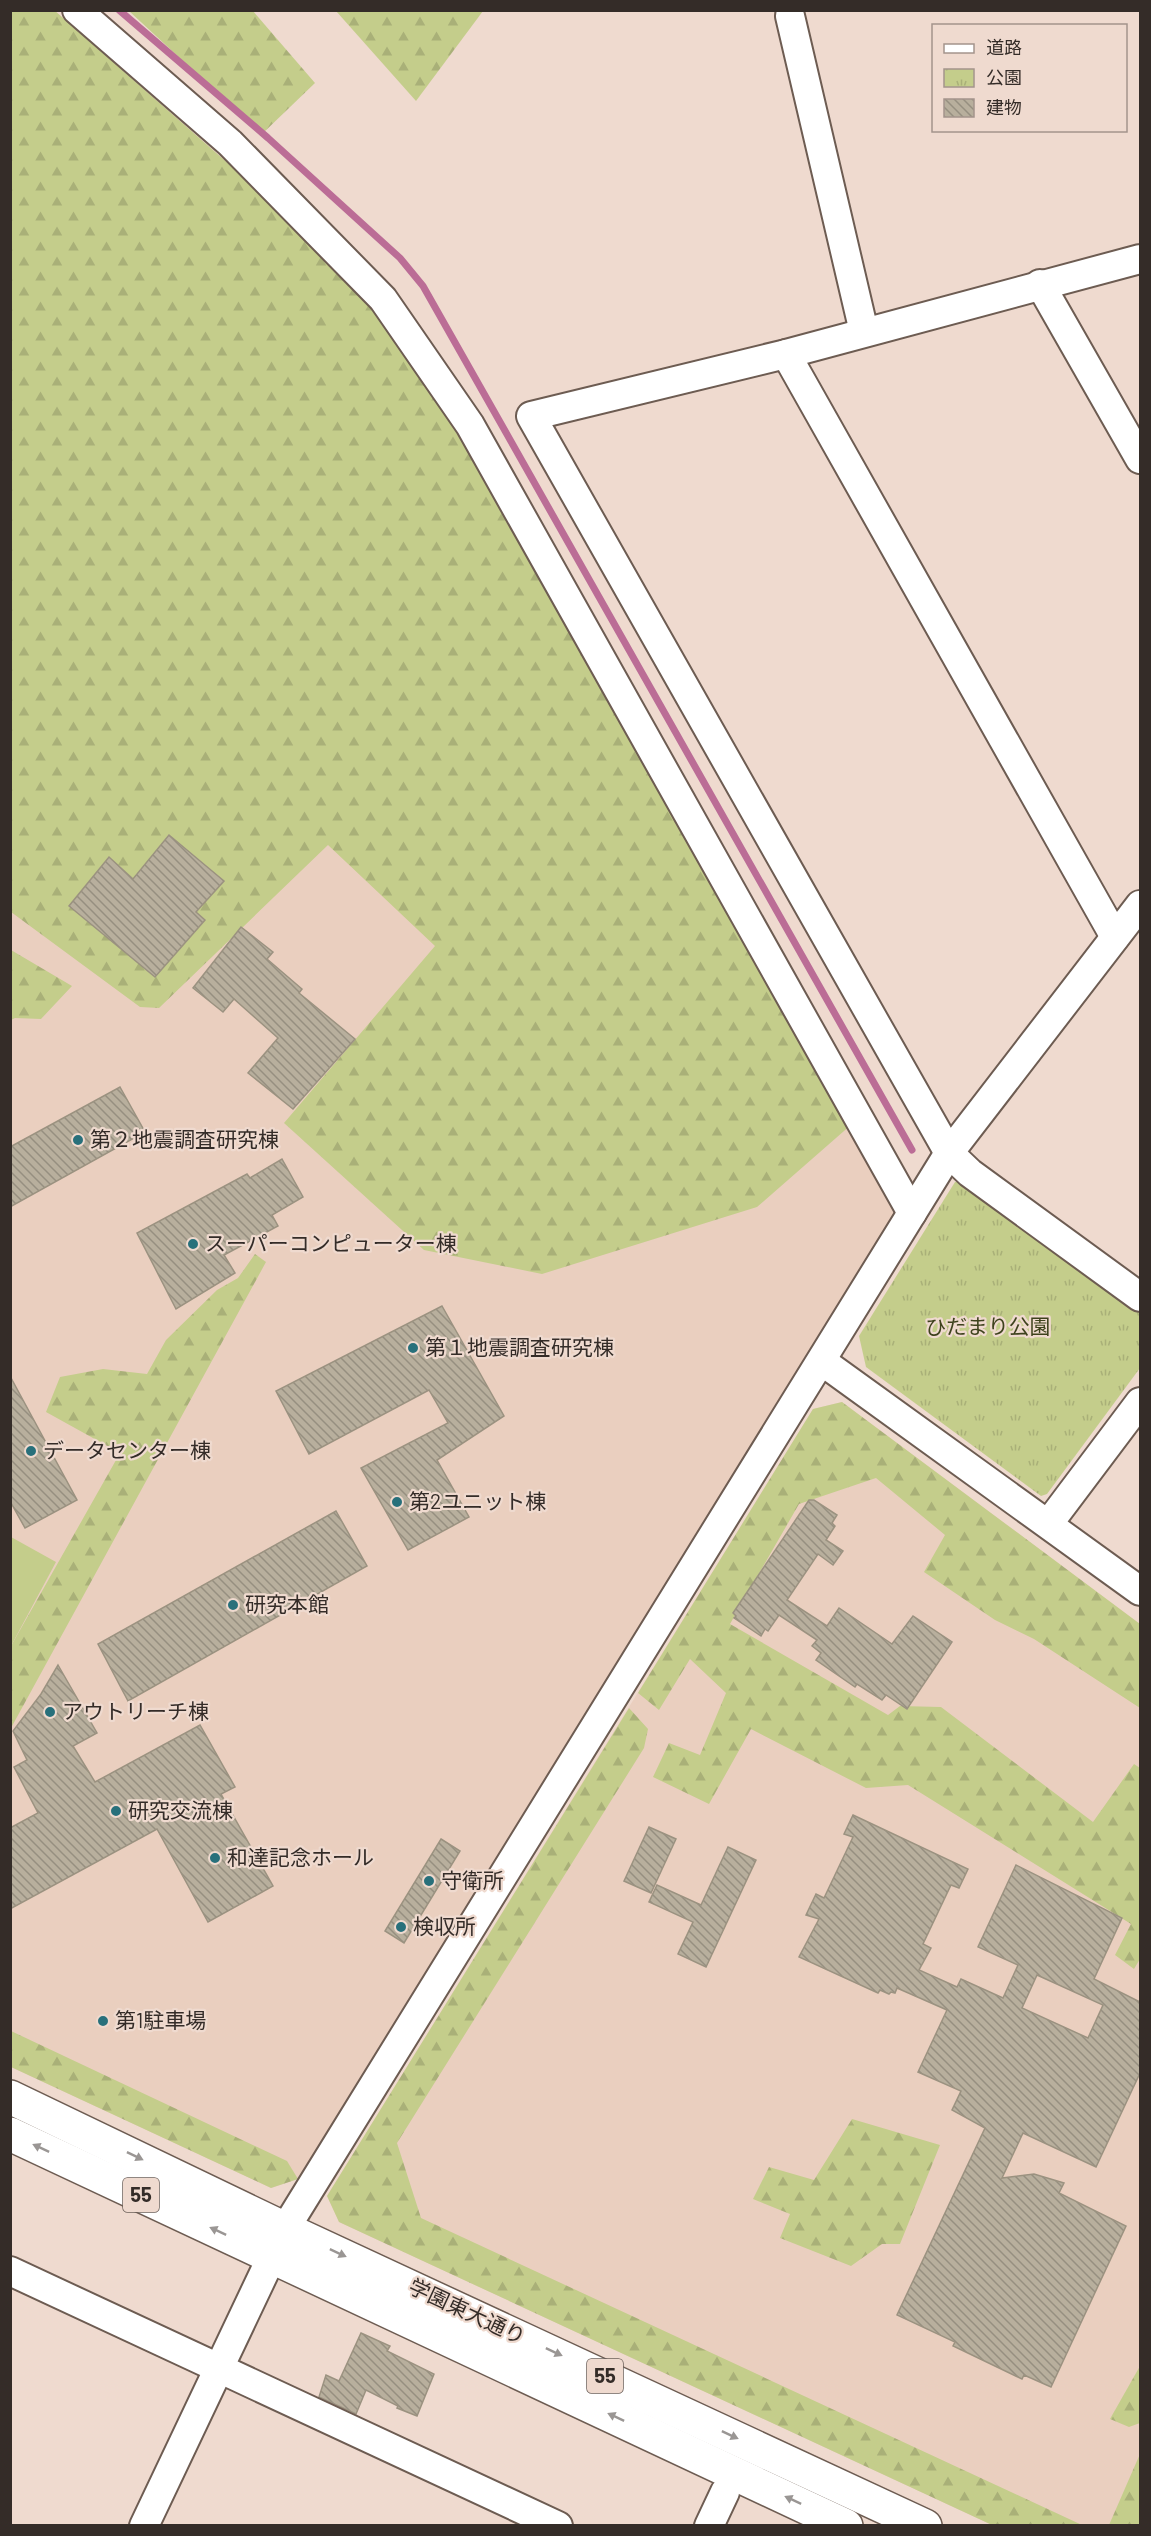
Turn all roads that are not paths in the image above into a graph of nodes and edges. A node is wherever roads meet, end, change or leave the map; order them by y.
1 (77, 10) edge
2 (790, 16) dead end
3 (1140, 259) edge
4 (1040, 284) junction
5 (864, 332) junction
6 (786, 354) junction
7 (1140, 459) edge
8 (1140, 905) edge
9 (1115, 938) junction
10 (950, 1153) junction
11 (912, 1213) junction
12 (1140, 1297) edge
13 (823, 1362) junction
14 (1140, 1402) edge
15 (1049, 1523) junction
16 (1140, 1591) edge
17 (10, 2097) edge
18 (10, 2134) edge
19 (278, 2242) junction
20 (10, 2271) edge
21 (219, 2367) junction
22 (725, 2492) dead end
23 (144, 2526) edge
24 (558, 2526) edge
25 (709, 2526) edge
26 (846, 2526) edge
27 (925, 2526) edge

1 - 11 street
2 - 5 street
3 - 4 street
4 - 5 street
4 - 7 street
5 - 6 street
6 - 9 street
6 - 10 street
8 - 9 street
9 - 10 street
10 - 11 street
10 - 12 street
11 - 13 street
13 - 15 street
13 - 19 street
14 - 15 street
15 - 16 street
17 -> 19 main road, 学園東大通り / 55
19 -> 18 main road, 学園東大通り / 55
19 - 21 street
26 -> 19 main road, 学園東大通り / 55
19 -> 27 main road, 学園東大通り / 55
20 - 21 street
21 - 23 street
21 - 24 street
22 - 25 street

